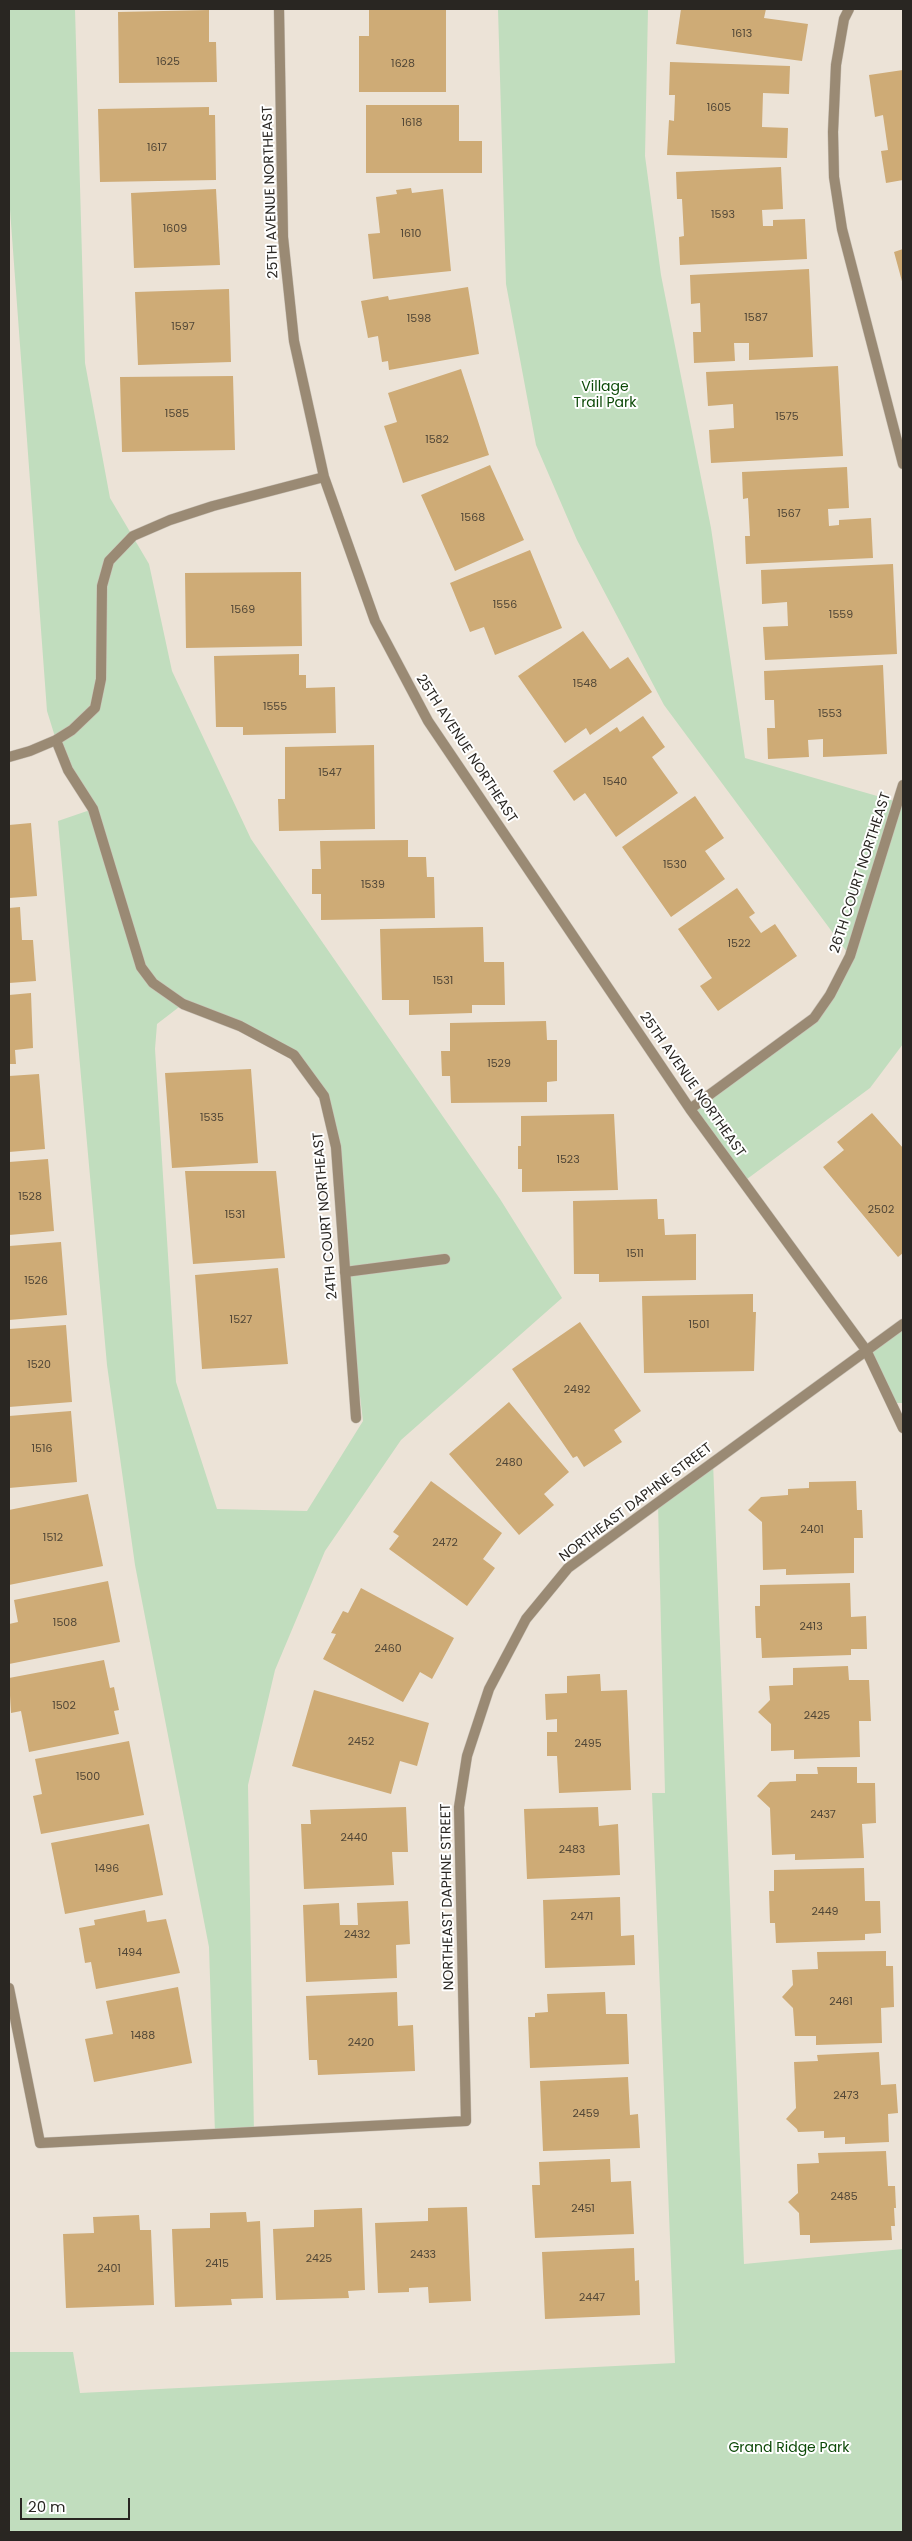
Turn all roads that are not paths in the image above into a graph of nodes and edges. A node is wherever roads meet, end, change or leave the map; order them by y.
1 (279, 9) edge
2 (849, 9) edge
3 (903, 464) edge
4 (324, 477) junction
5 (56, 740) junction
6 (9, 757) edge
7 (903, 785) edge
8 (690, 1110) junction
9 (445, 1259) dead end
10 (346, 1272) junction
11 (903, 1324) edge
12 (866, 1350) junction
13 (356, 1418) dead end
14 (903, 1428) edge
15 (9, 1988) edge

1 - 4 street, 25TH AVENUE NORTHEAST
2 - 3 street
4 - 5 street
4 - 8 street, 25TH AVENUE NORTHEAST
5 - 6 street
5 - 10 street, 24TH COURT NORTHEAST
7 - 8 street, 26TH COURT NORTHEAST
8 - 12 street, 25TH AVENUE NORTHEAST
9 - 10 street
10 - 13 street, 24TH COURT NORTHEAST
11 - 12 street, NORTHEAST DAPHNE STREET
12 - 14 street, 25TH AVENUE NORTHEAST
12 - 15 street, NORTHEAST DAPHNE STREET

